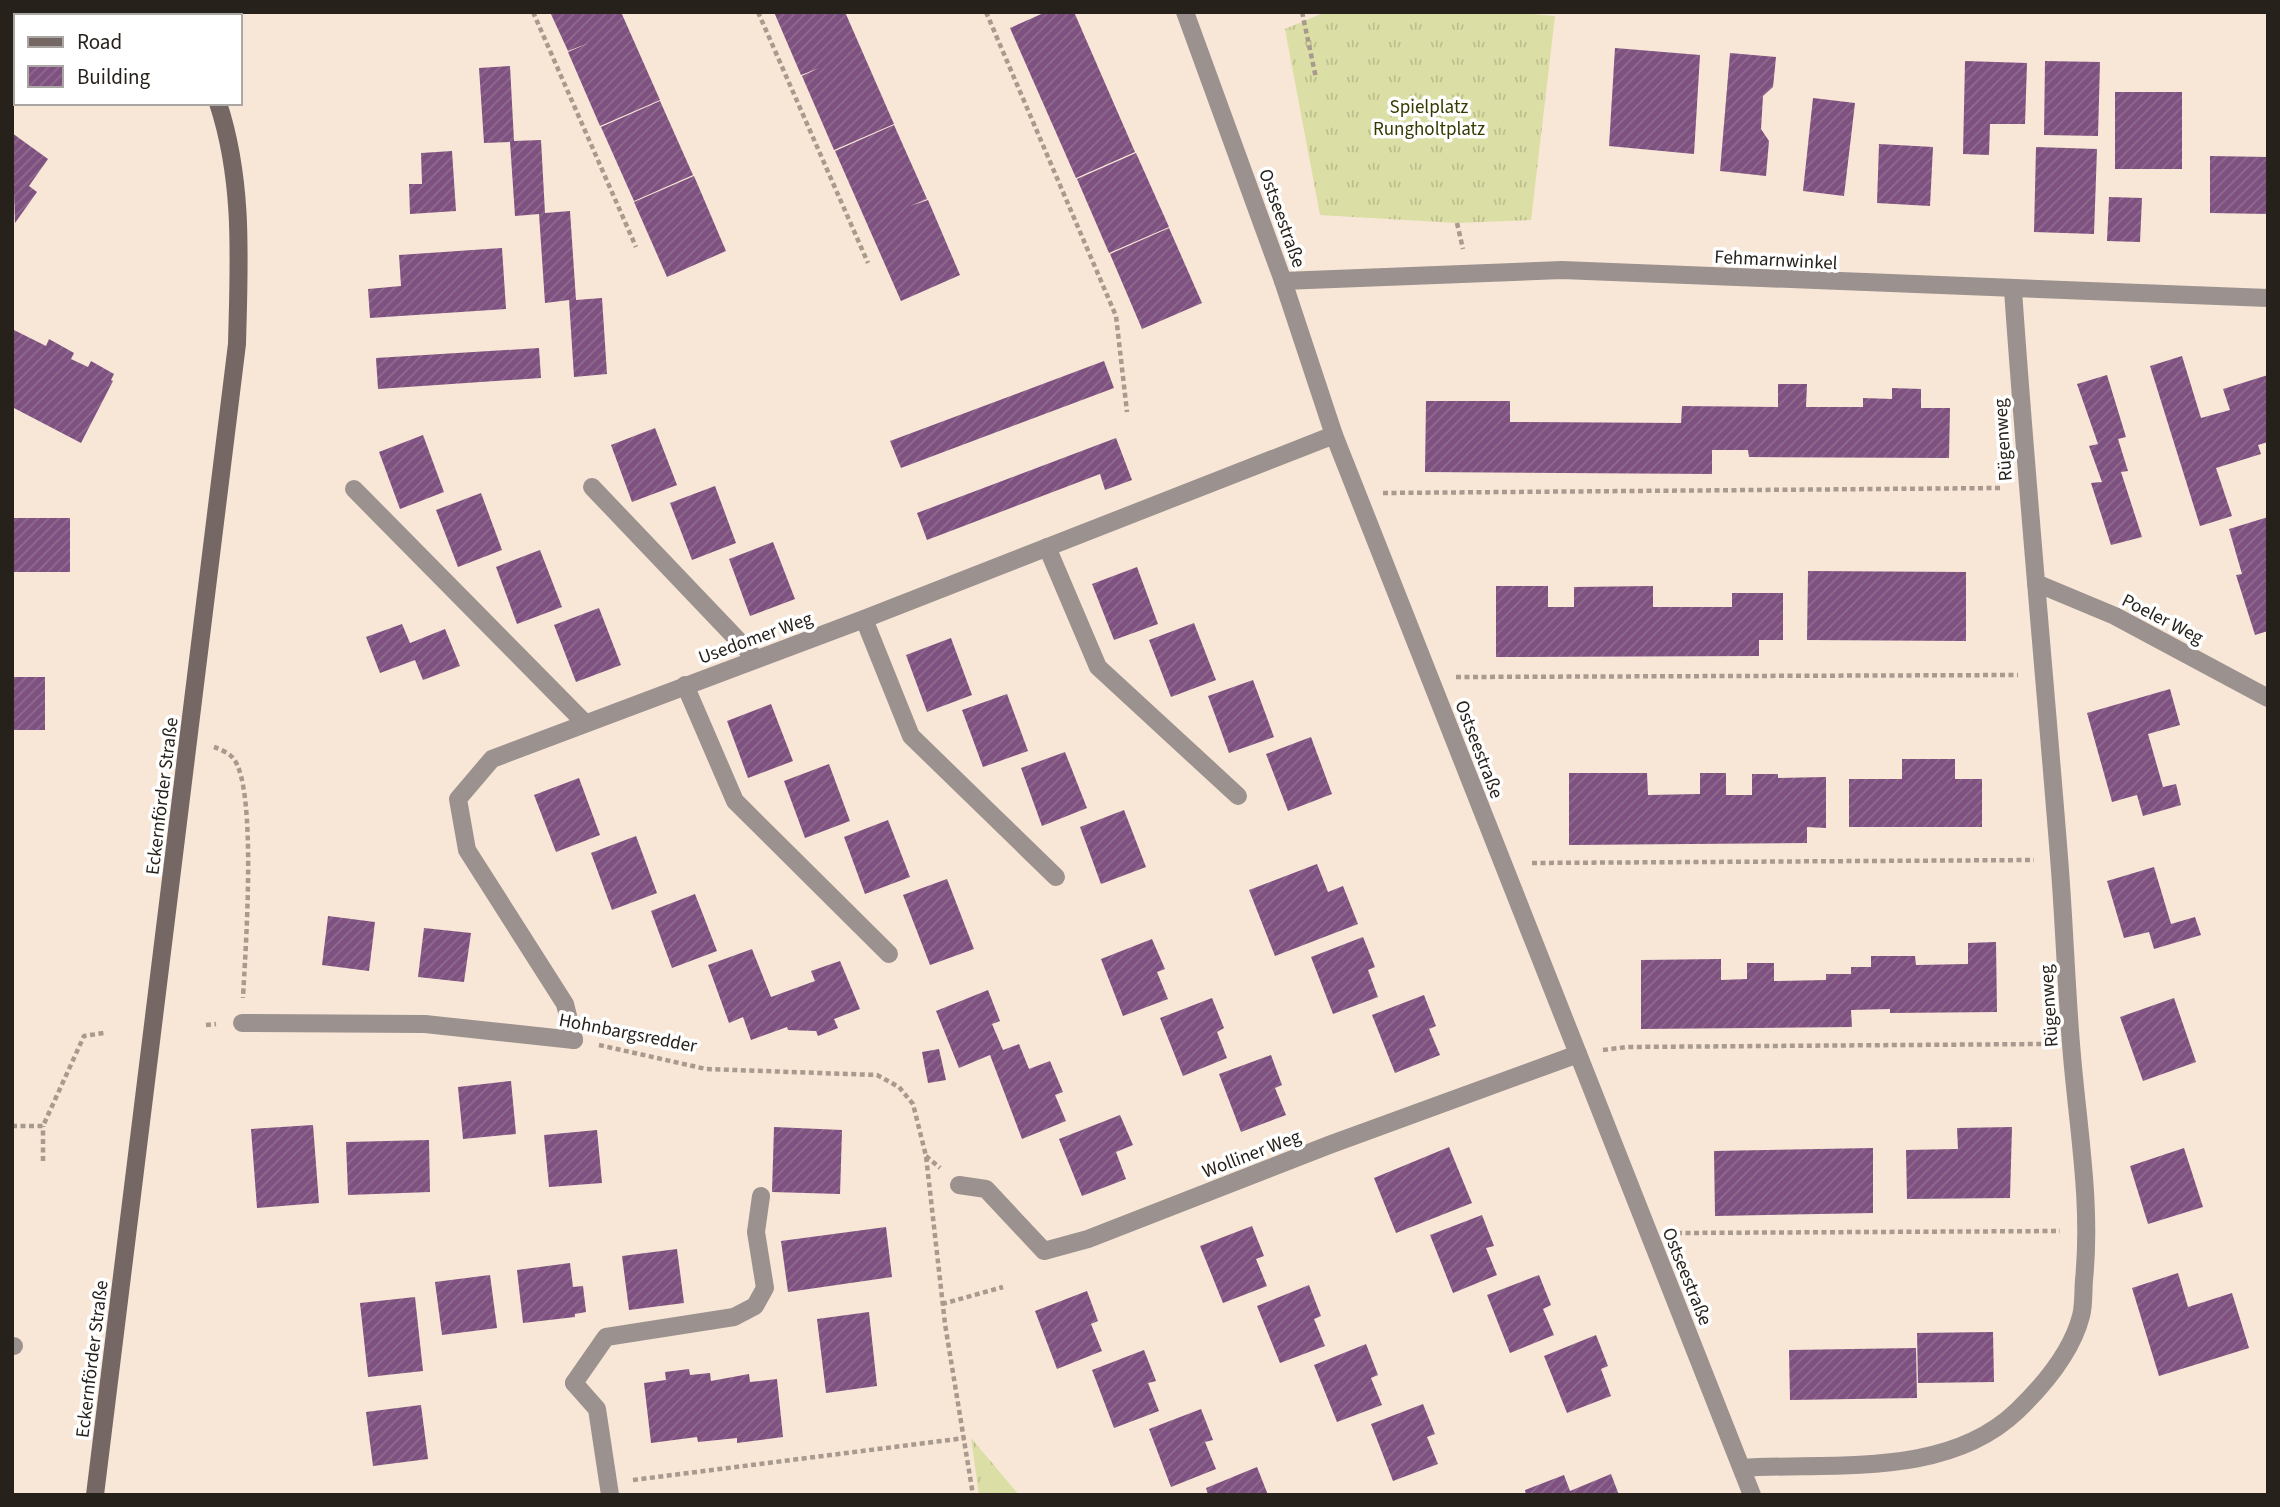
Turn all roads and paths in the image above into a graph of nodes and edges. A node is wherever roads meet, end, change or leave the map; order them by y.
1 (533, 12) edge
2 (758, 12) edge
3 (986, 12) edge
4 (1185, 12) edge
5 (1302, 12) edge
6 (1316, 78) dead end
7 (219, 105) edge
8 (636, 247) dead end
9 (868, 263) dead end
10 (1283, 281) junction
11 (2013, 290) junction
12 (2268, 298) edge
13 (1127, 412) dead end
14 (1334, 435) junction
15 (592, 487) dead end
16 (2026, 488) junction
17 (354, 489) dead end
18 (1357, 494) junction
19 (1047, 547) junction
20 (2036, 583) junction
21 (864, 619) junction
22 (755, 658) junction
23 (2043, 675) junction
24 (1429, 677) junction
25 (685, 685) junction
26 (2268, 698) edge
27 (585, 723) junction
28 (189, 745) junction
29 (1238, 796) dead end
30 (2059, 860) junction
31 (1502, 863) junction
32 (1056, 877) dead end
33 (889, 954) dead end
34 (242, 1023) joint
35 (104, 1033) dead end
36 (574, 1040) junction
37 (2071, 1044) junction
38 (1578, 1054) junction
39 (12, 1126) edge
40 (43, 1126) junction
41 (43, 1161) dead end
42 (959, 1185) dead end
43 (761, 1196) dead end
44 (2089, 1231) junction
45 (1649, 1234) junction
46 (1003, 1287) dead end
47 (943, 1304) junction
48 (965, 1438) junction
49 (1742, 1468) junction
50 (610, 1489) edge
51 (95, 1495) edge
52 (973, 1495) edge
53 (1752, 1495) edge

1 - 8 path
2 - 9 path
3 - 13 path
4 - 10 street, Ostseestraße
5 - 6 path
7 - 28 street, Eckernförder Straße
10 - 11 street, Fehmarnwinkel
10 - 14 street, Ostseestraße
11 - 12 street, Fehmarnwinkel
11 - 16 street, Rügenweg
14 - 18 street, Ostseestraße
14 - 19 street, Usedomer Weg
15 - 22 street
16 - 18 path
16 - 20 street, Rügenweg
17 - 27 street
18 - 24 street, Ostseestraße
19 - 21 street, Usedomer Weg
19 - 29 street
20 - 23 street, Rügenweg
20 - 26 street, Poeler Weg
21 - 22 street, Usedomer Weg
21 - 32 street
22 - 25 street, Usedomer Weg
23 - 24 path
23 - 30 street, Rügenweg
24 - 31 street, Ostseestraße
25 - 27 street, Usedomer Weg
25 - 33 street
27 - 36 street, Usedomer Weg
28 - 34 path
28 - 51 street, Eckernförder Straße
30 - 31 path
30 - 37 street, Rügenweg
31 - 38 street, Ostseestraße
34 - 36 street, Hohnbargsredder
35 - 40 path
36 - 47 path, Hohnbargsredder
37 - 38 path
37 - 44 street, Rügenweg
38 - 42 street, Wolliner Weg
38 - 45 street, Ostseestraße
39 - 40 path
40 - 41 path
43 - 50 street
44 - 45 path
44 - 49 street, Rügenweg
45 - 49 street, Ostseestraße
46 - 47 path
47 - 48 path, Hohnbargsredder
48 - 50 path
48 - 52 path, Hohnbargsredder
49 - 53 street, Ostseestraße

